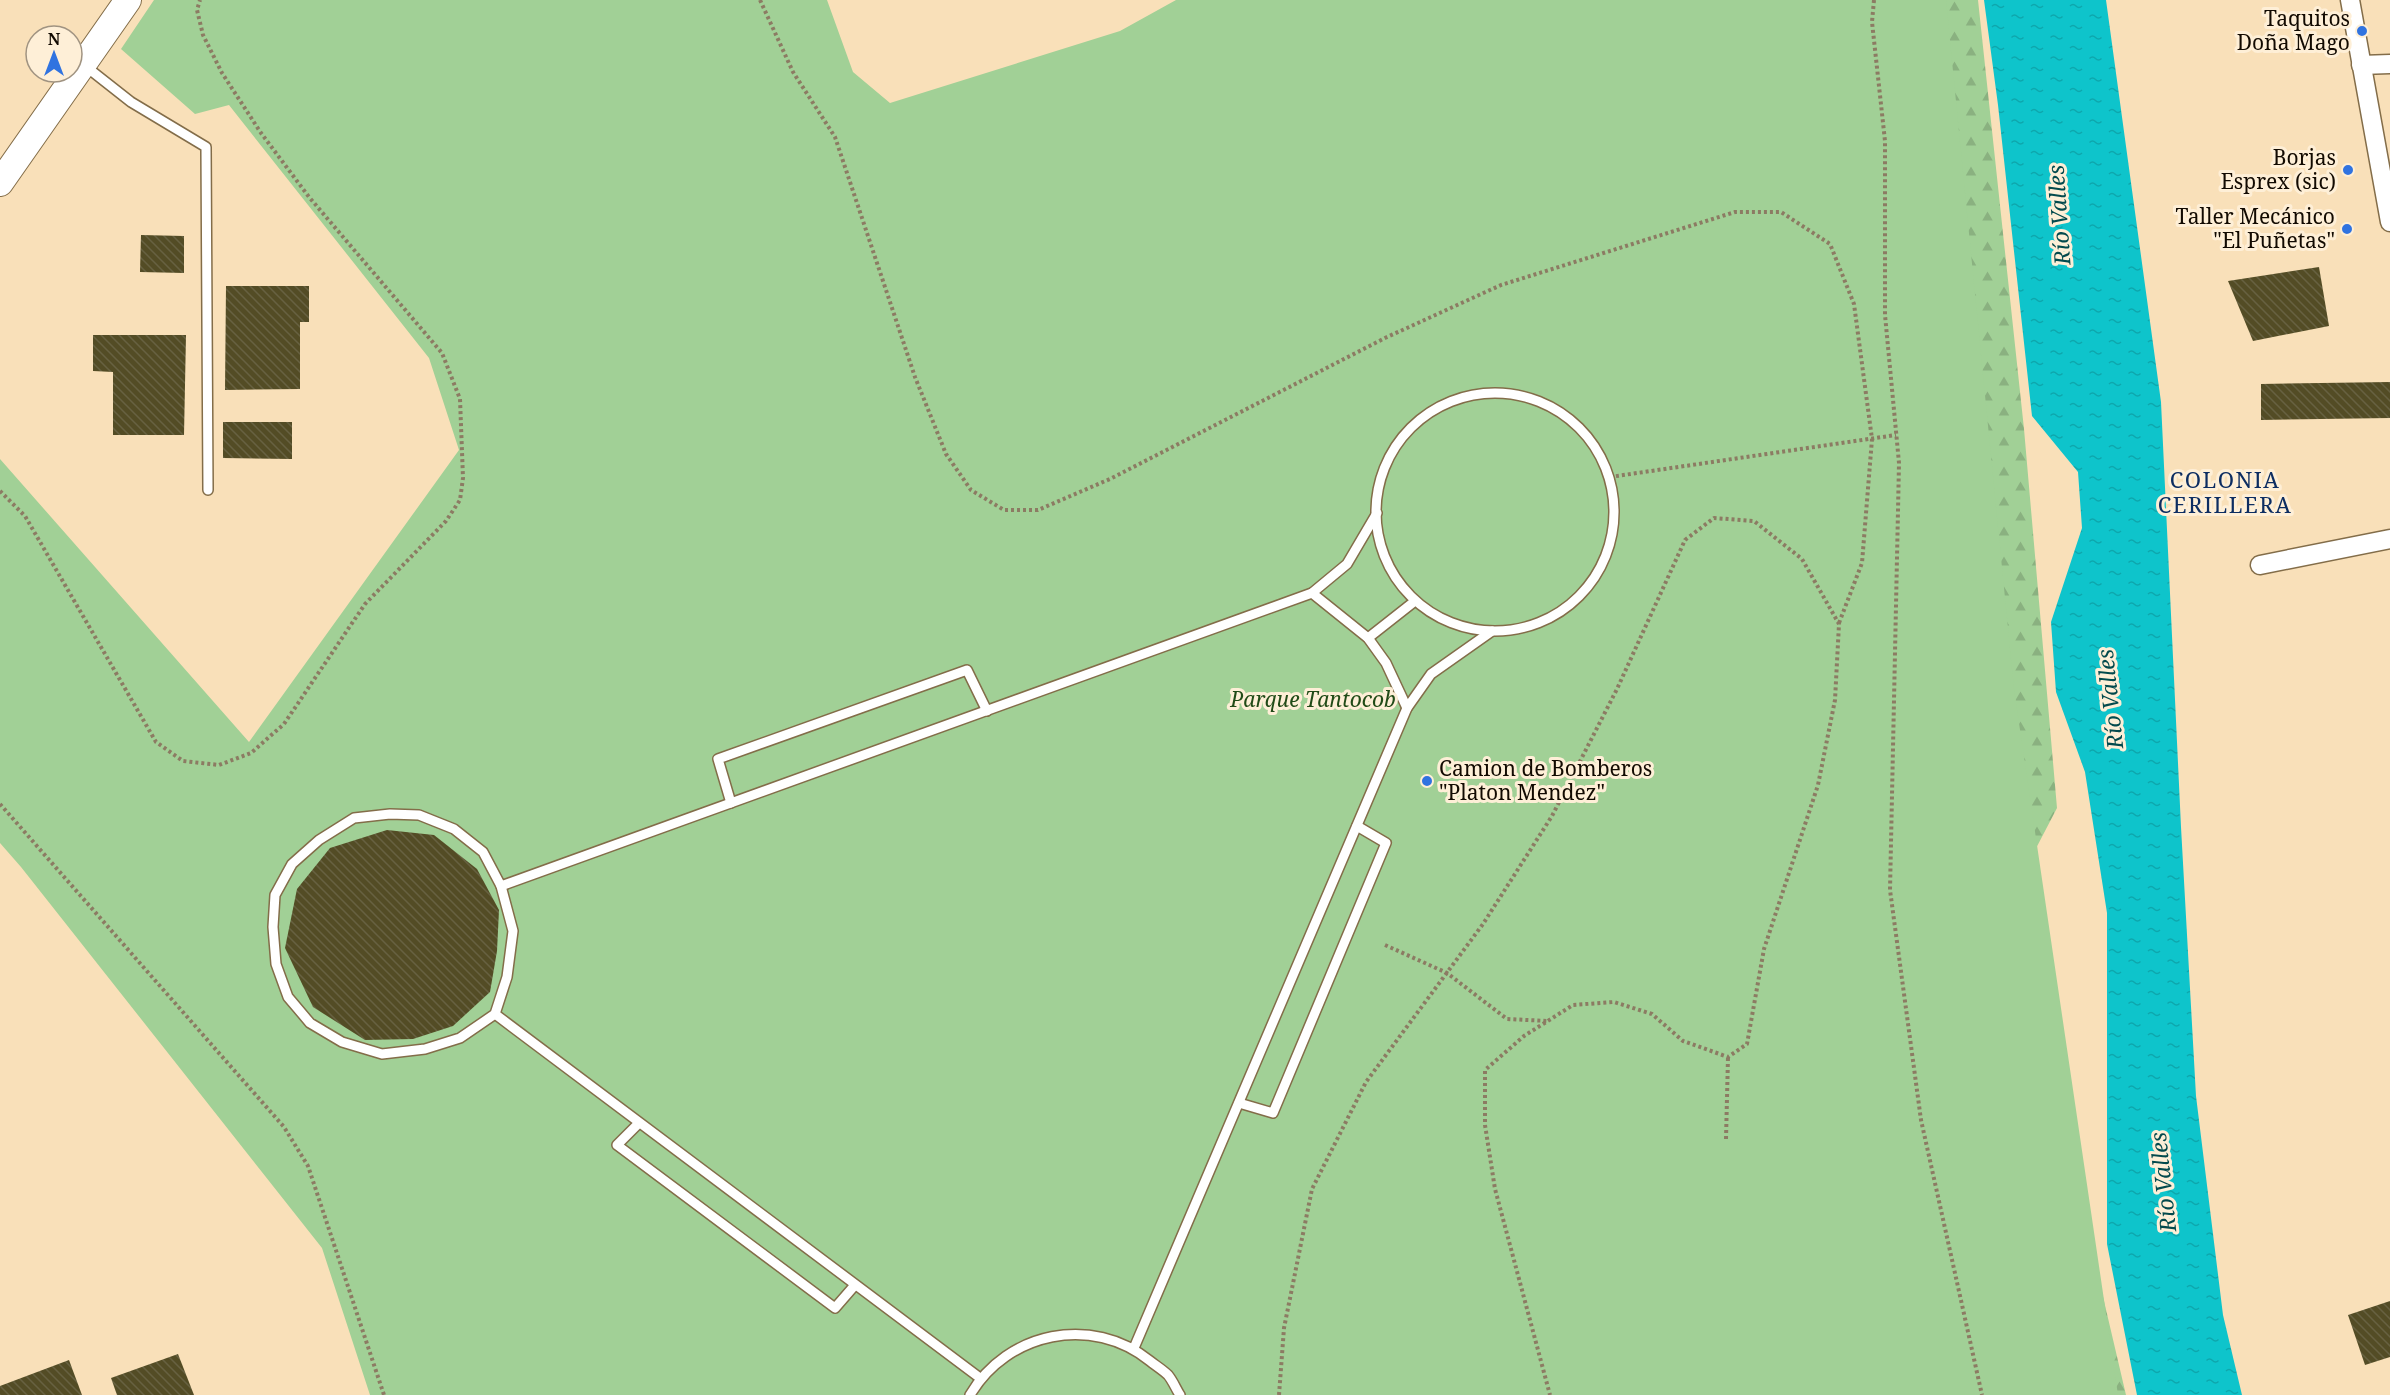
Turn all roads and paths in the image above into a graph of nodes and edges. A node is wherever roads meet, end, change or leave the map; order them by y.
1 (128, 0) edge
2 (200, 0) edge
3 (760, 0) edge
4 (1874, 0) edge
5 (2350, 0) edge
6 (2390, 64) edge
7 (84, 66) joint
8 (2361, 66) junction
9 (71, 84) edge
10 (0, 183) edge
11 (2390, 222) edge
12 (1896, 435) junction
13 (1872, 439) junction
14 (1610, 477) junction
15 (208, 490) dead end
16 (0, 491) edge
17 (1377, 513) junction
18 (2390, 539) edge
19 (2260, 565) dead end
20 (1312, 593) junction
21 (1415, 601) junction
22 (1839, 624) junction
23 (1492, 631) junction
24 (1368, 638) junction
25 (1407, 708) junction
26 (987, 711) junction
27 (731, 803) junction
28 (0, 804) edge
29 (1357, 826) junction
30 (501, 886) junction
31 (1384, 945) dead end
32 (1447, 974) junction
33 (495, 1014) junction
34 (1548, 1021) junction
35 (1728, 1057) junction
36 (1239, 1103) junction
37 (639, 1123) junction
38 (1726, 1139) dead end
39 (855, 1285) junction
40 (1134, 1348) junction
41 (980, 1378) junction
42 (384, 1395) edge
43 (970, 1395) edge
44 (1180, 1395) edge
45 (1279, 1395) edge
46 (1550, 1395) edge
47 (1982, 1395) edge

1 - 7 street
2 - 16 path
3 - 13 path
4 - 12 path
5 - 8 street
6 - 8 street
7 - 15 lane
8 - 11 street
9 - 10 street
12 - 13 path
12 - 47 path
13 - 14 path
13 - 22 path
14 - 17 lane
14 - 23 lane
17 - 20 lane
17 - 21 lane
18 - 19 street
20 - 24 lane
20 - 26 lane
21 - 23 lane
21 - 24 lane
22 - 32 path
22 - 35 path
23 - 25 lane
24 - 25 lane
25 - 29 lane
26 - 27 lane
26 - 27 lane
27 - 30 lane
28 - 42 path
29 - 36 lane
29 - 36 lane
30 - 33 lane
30 - 33 lane
31 - 32 path
32 - 34 path
32 - 45 path
33 - 37 lane
34 - 35 path
34 - 46 path
35 - 38 path
36 - 40 lane
37 - 39 lane
37 - 39 lane
39 - 41 lane
40 - 41 lane
40 - 44 lane
41 - 43 lane

